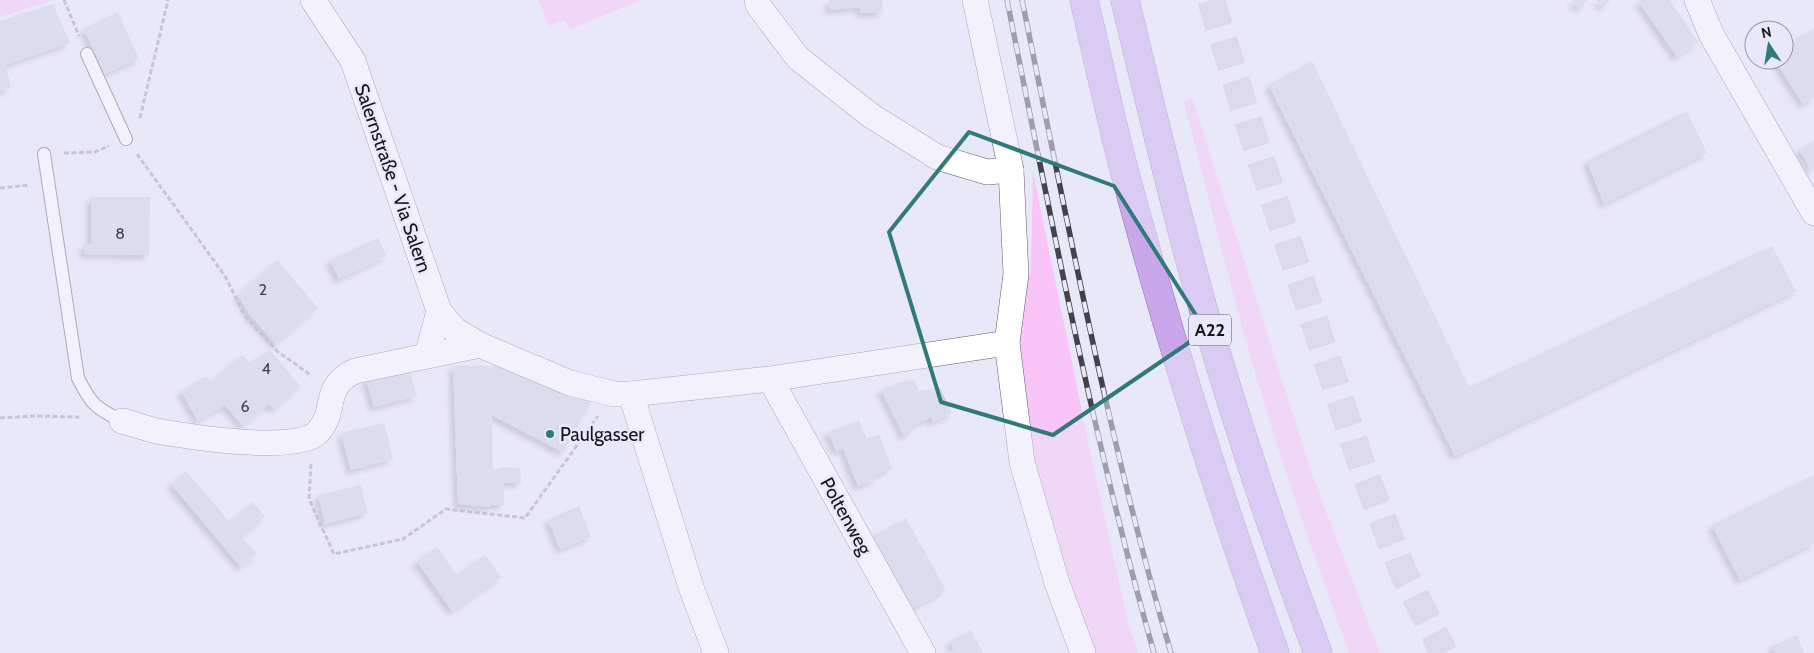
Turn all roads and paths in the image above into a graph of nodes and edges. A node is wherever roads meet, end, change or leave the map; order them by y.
1 (64, 0) edge
2 (168, 0) edge
3 (313, 0) edge
4 (756, 0) edge
5 (975, 0) edge
6 (1084, 0) edge
7 (1125, 0) edge
8 (1697, 0) edge
9 (87, 54) joint
10 (126, 139) junction
11 (44, 154) joint
12 (1010, 170) junction
13 (48, 183) junction
14 (0, 188) edge
15 (1814, 213) edge
16 (439, 311) junction
17 (1007, 343) junction
18 (480, 345) junction
19 (427, 356) junction
20 (770, 379) junction
21 (333, 392) junction
22 (622, 394) junction
23 (0, 418) edge
24 (122, 421) junction
25 (312, 438) junction
26 (716, 653) edge
27 (923, 653) edge
28 (1083, 653) edge
29 (1275, 653) edge
30 (1318, 653) edge

1 - 9 path
2 - 10 path
3 - 16 street, Salernstraße - Via Salern
4 - 12 street
5 - 12 street
6 - 29 highway, A22
7 - 30 highway, A22
8 - 15 street
9 - 10 lane
10 - 11 path
10 - 21 path
11 - 13 lane
12 - 17 street
13 - 14 path
13 - 24 lane
16 - 18 street, Salernstraße - Via Salern
16 - 19 street
17 - 20 street
17 - 28 street
18 - 19 street
18 - 22 street, Salernstraße - Via Salern
19 - 21 street
20 - 22 street
20 - 27 street, Poltenweg
21 - 25 street
22 - 25 path
22 - 26 street
23 - 24 path
24 - 25 street

